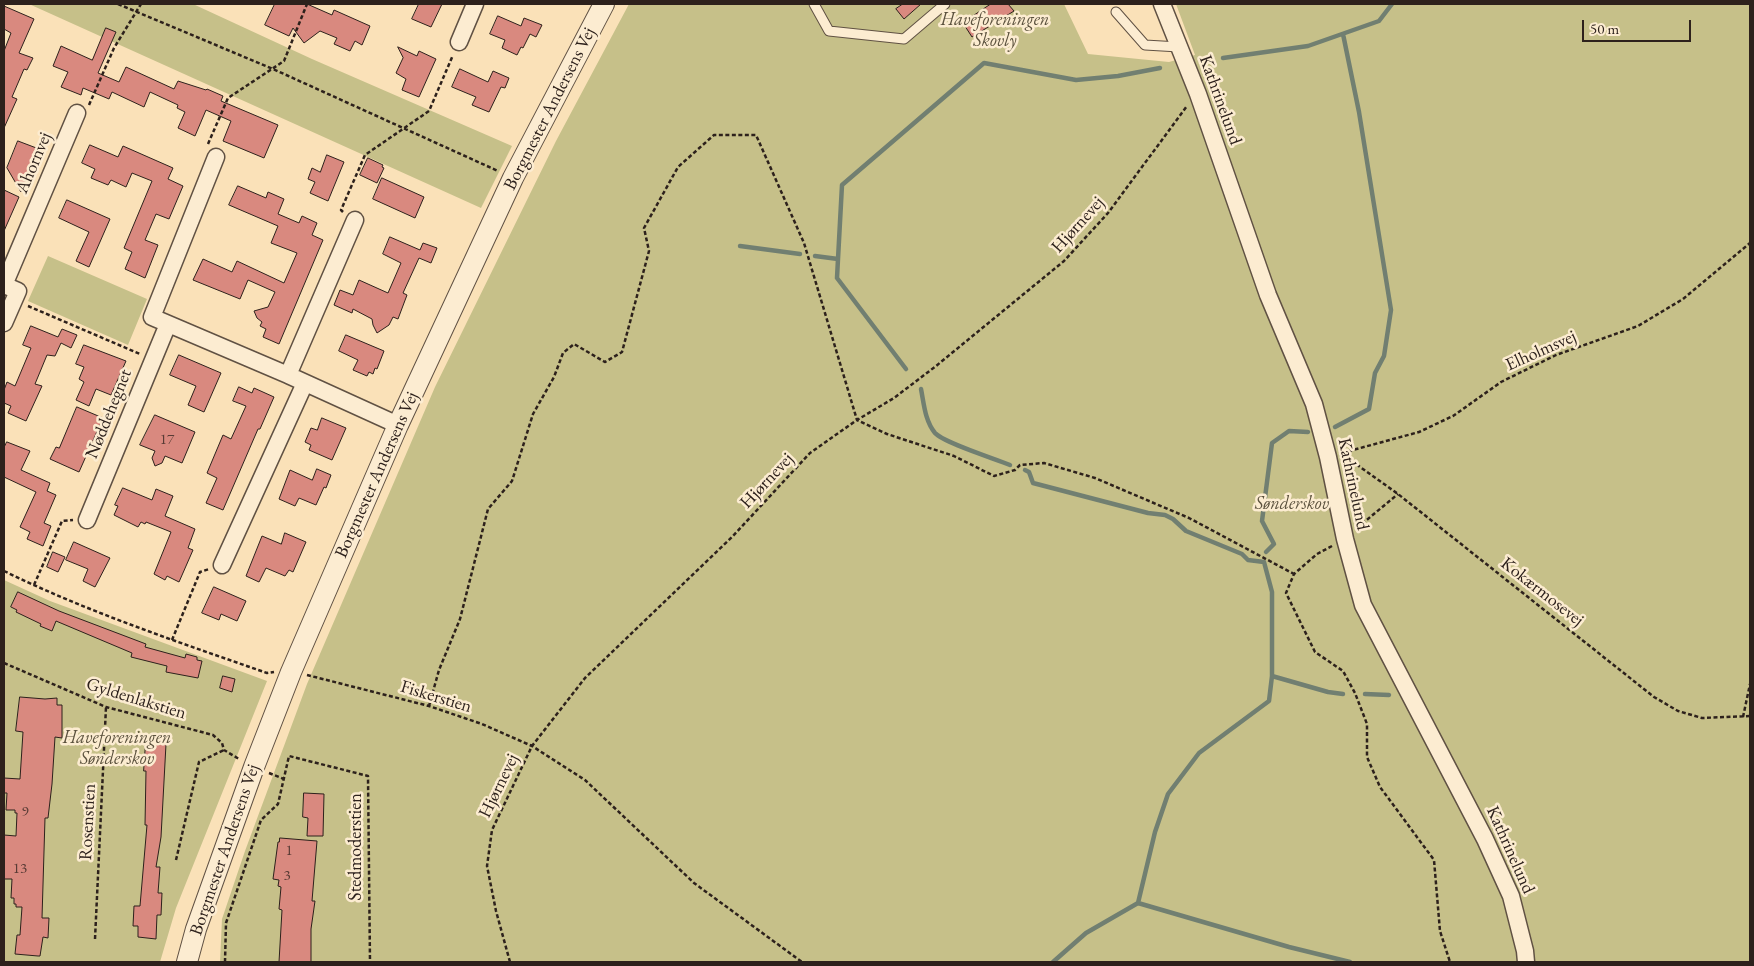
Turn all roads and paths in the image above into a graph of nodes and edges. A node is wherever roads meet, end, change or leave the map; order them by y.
1 (118, 4) edge
2 (141, 4) edge
3 (307, 4) edge
4 (475, 4) edge
5 (604, 4) edge
6 (814, 4) edge
7 (945, 4) edge
8 (1162, 4) edge
9 (136, 12) junction
10 (1116, 12) dead end
11 (459, 42) joint
12 (1179, 48) junction
13 (272, 69) junction
14 (1198, 94) junction
15 (77, 113) joint
16 (404, 128) junction
17 (216, 157) joint
18 (513, 178) junction
19 (355, 220) joint
20 (1750, 243) edge
21 (8, 287) edge
22 (4, 323) edge
23 (168, 324) junction
24 (153, 360) junction
25 (288, 375) junction
26 (305, 383) junction
27 (857, 420) junction
28 (398, 425) junction
29 (1328, 457) junction
30 (1398, 494) junction
31 (87, 520) joint
32 (1344, 539) junction
33 (222, 565) joint
34 (4, 571) edge
35 (1294, 574) junction
36 (34, 585) junction
37 (172, 640) junction
38 (4, 663) edge
39 (291, 672) junction
40 (1750, 684) edge
41 (106, 706) junction
42 (428, 706) junction
43 (1750, 716) edge
44 (1743, 717) junction
45 (532, 746) junction
46 (224, 750) junction
47 (254, 767) junction
48 (176, 860) dead end
49 (94, 939) dead end
50 (187, 962) edge
51 (225, 962) edge
52 (370, 962) edge
53 (510, 962) edge
54 (802, 962) edge
55 (1450, 962) edge
56 (1526, 962) edge

1 - 9 path
2 - 9 path
3 - 13 path
4 - 11 street
5 - 18 street, Borgmester Andersens Vej
6 - 7 lane
8 - 12 street, Kathrinelund
9 - 13 path
9 - 15 path
10 - 12 lane
11 - 16 path
12 - 14 street, Kathrinelund
13 - 16 path
13 - 17 path
14 - 27 path, Hjørnevej
14 - 29 street, Kathrinelund
15 - 21 street, Ahornvej
16 - 18 path
16 - 19 path
17 - 23 street
18 - 28 street, Borgmester Andersens Vej
19 - 25 street
20 - 29 path, Elholmsvej
21 - 22 street, Ahornvej
21 - 24 path
23 - 24 street, Nøddehegnet
23 - 25 street
24 - 31 street, Nøddehegnet
25 - 26 street
26 - 28 street
26 - 33 street
27 - 35 path
27 - 42 path
27 - 45 path, Hjørnevej
28 - 39 street, Borgmester Andersens Vej
29 - 30 path, Kokærmosevej
29 - 32 street, Kathrinelund
30 - 32 path
30 - 44 path, Kokærmosevej
31 - 36 path
32 - 35 path
32 - 56 street, Kathrinelund
33 - 37 path
34 - 36 path, Fiskerstien
35 - 55 path
36 - 37 path, Fiskerstien
37 - 39 path, Fiskerstien
38 - 41 path, Gyldenlakstien
39 - 42 path, Fiskerstien
39 - 47 street, Borgmester Andersens Vej
40 - 44 path
41 - 46 path, Gyldenlakstien
41 - 49 path, Rosenstien
42 - 45 path, Fiskerstien
43 - 44 path, Kokærmosevej
45 - 53 path, Hjørnevej
45 - 54 path, Fiskerstien
46 - 47 path, Gyldenlakstien
46 - 48 path
47 - 50 street, Borgmester Andersens Vej
51 - 52 path, Stedmoderstien

